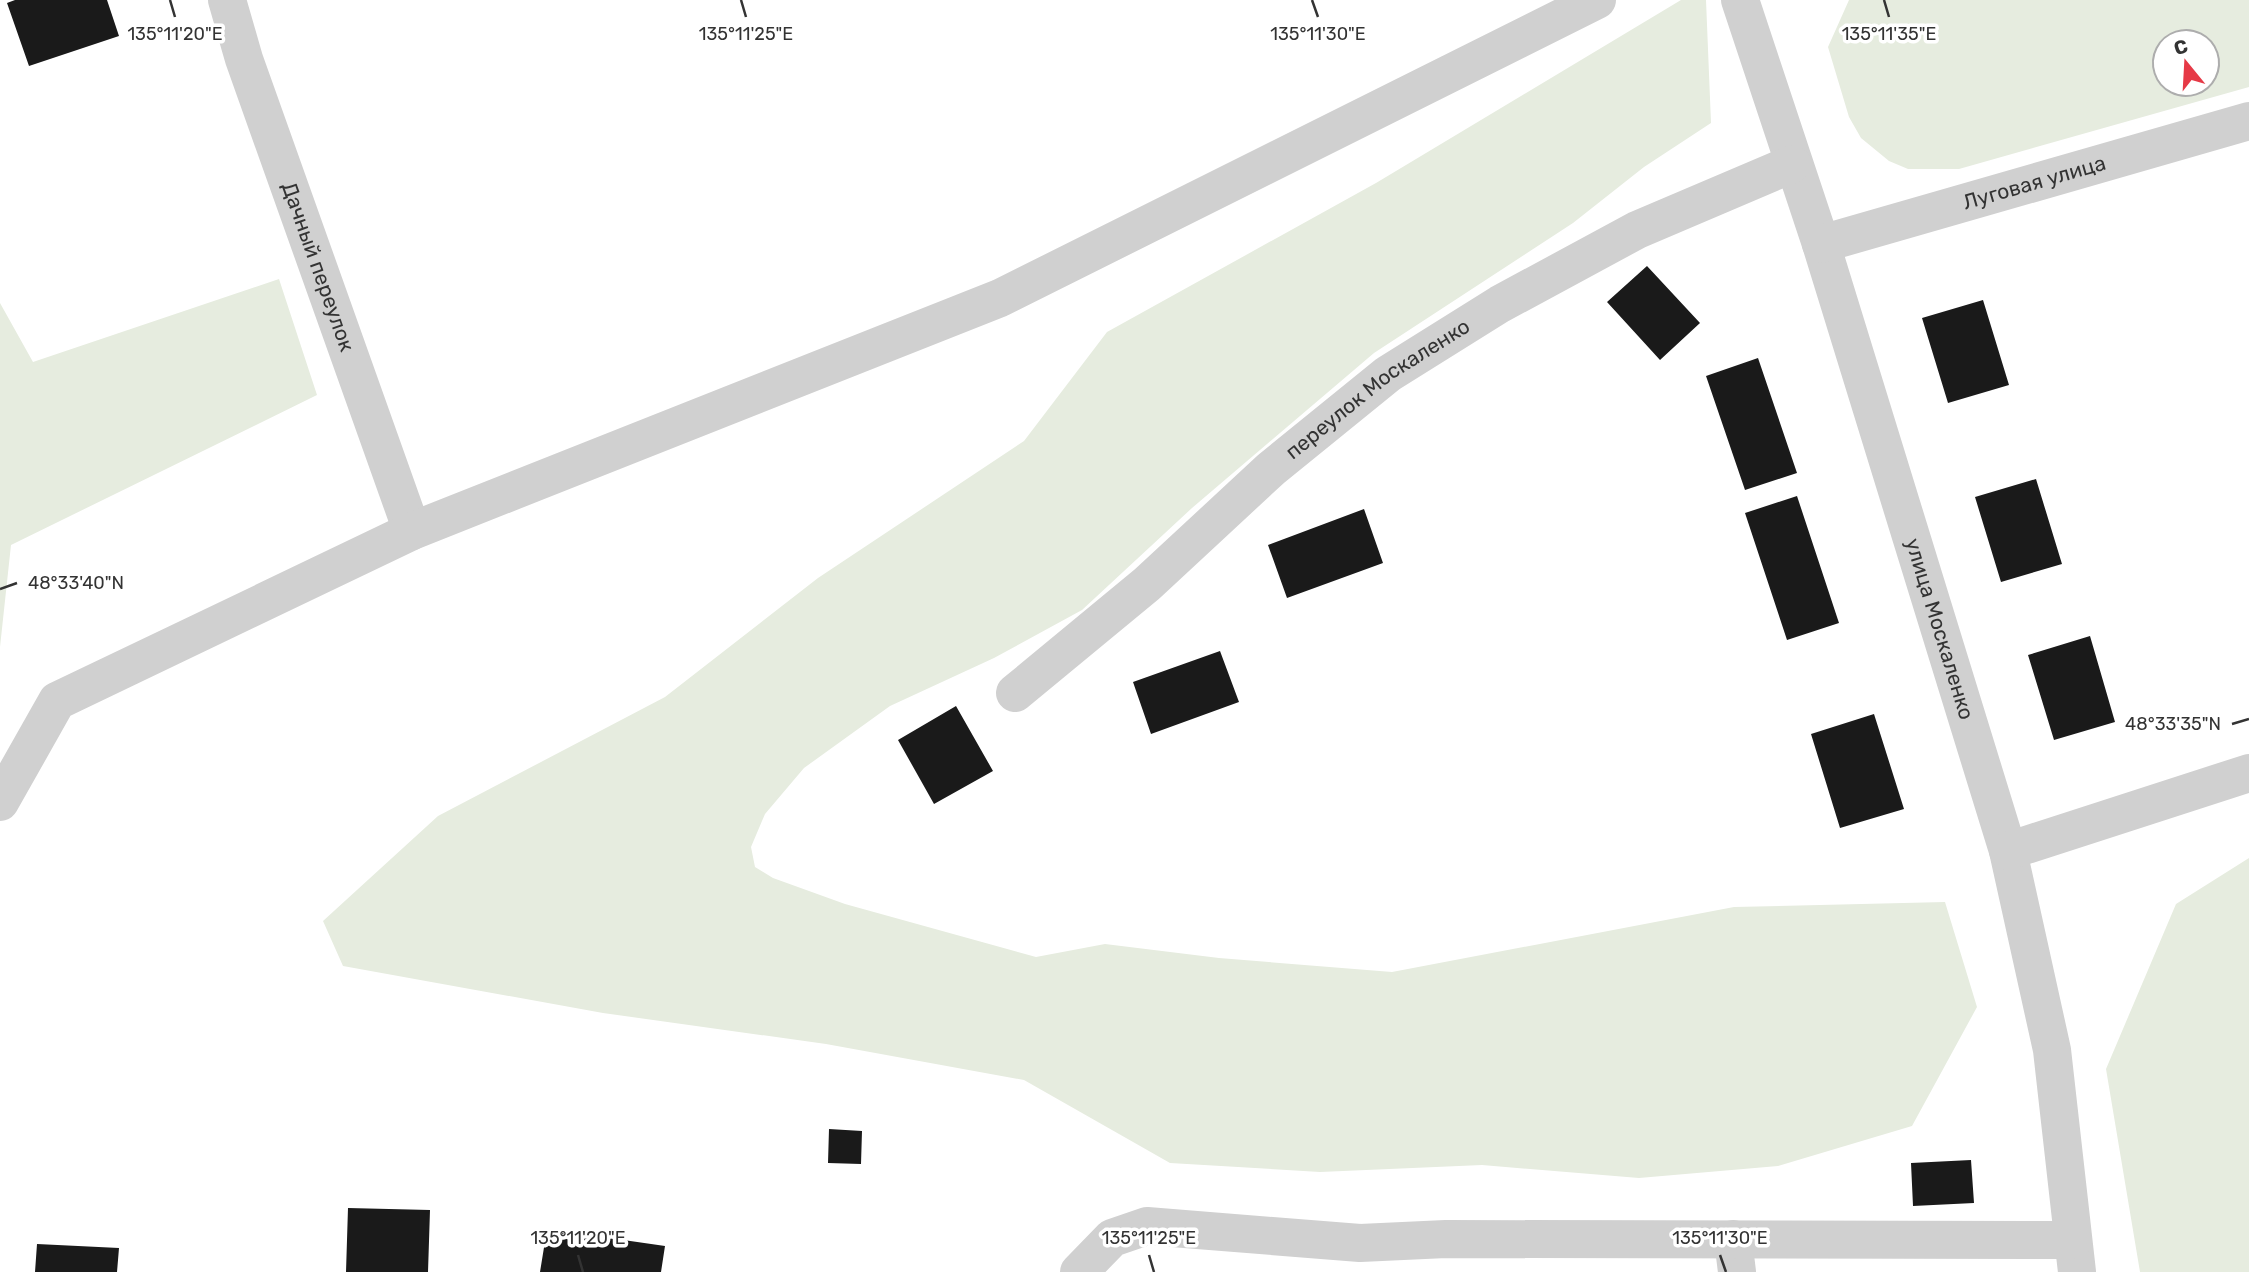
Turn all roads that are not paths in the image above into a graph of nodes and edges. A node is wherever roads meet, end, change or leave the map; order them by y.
1 (227, 0) edge
2 (1597, 0) edge
3 (1740, 0) edge
4 (2249, 121) edge
5 (1793, 164) junction
6 (1821, 244) junction
7 (412, 531) junction
8 (1015, 693) dead end
9 (2249, 773) edge
10 (0, 802) edge
11 (2008, 851) junction
12 (1735, 1256) edge
13 (2075, 1256) edge
14 (1361, 1257) edge
15 (1079, 1272) edge

1 - 7 street, Дачный переулок
2 - 7 street
3 - 5 street, улица Москаленко
4 - 6 street, Луговая улица
5 - 6 street, улица Москаленко
5 - 8 street, переулок Москаленко
6 - 11 street, улица Москаленко
7 - 10 street
9 - 11 street
11 - 13 street, улица Москаленко
12 - 13 street
12 - 14 street
14 - 15 street

